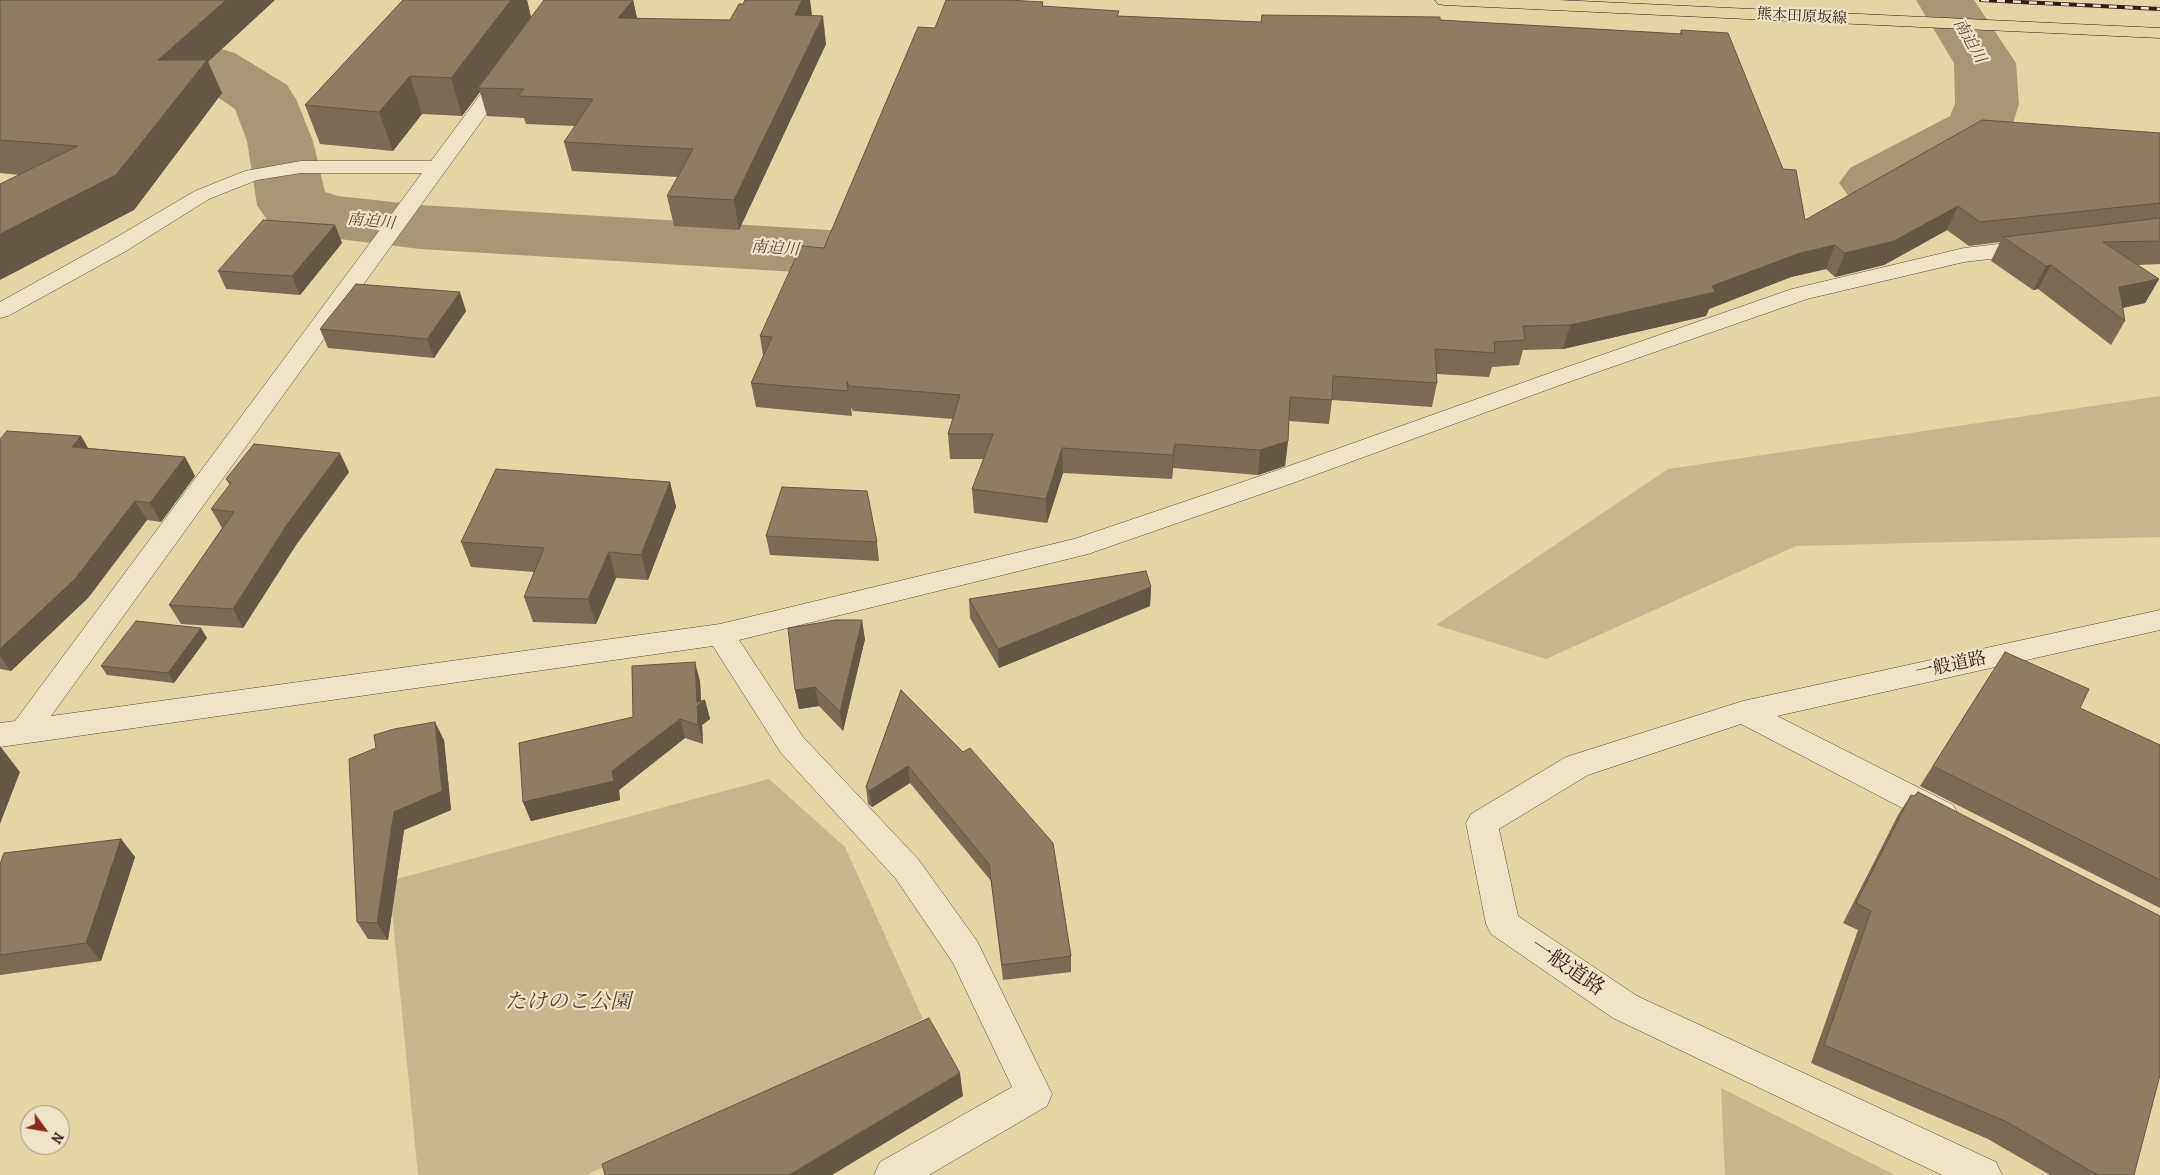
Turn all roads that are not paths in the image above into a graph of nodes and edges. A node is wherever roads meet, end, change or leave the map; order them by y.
1 (1444, 0) edge
2 (2160, 33) edge
3 (513, 64) edge
4 (436, 168) junction
5 (2055, 244) edge
6 (0, 311) edge
7 (2160, 620) edge
8 (720, 634) junction
9 (1743, 712) junction
10 (12, 733) edge
11 (1965, 826) edge
12 (893, 1175) edge
13 (1983, 1175) edge

1 - 2 main road, 熊本田原坂線
3 - 4 street
4 - 6 street
4 - 10 street
5 - 8 street
7 - 9 street, 一般道路
8 - 10 street
8 - 12 street
9 - 11 street
9 - 13 street, 一般道路

